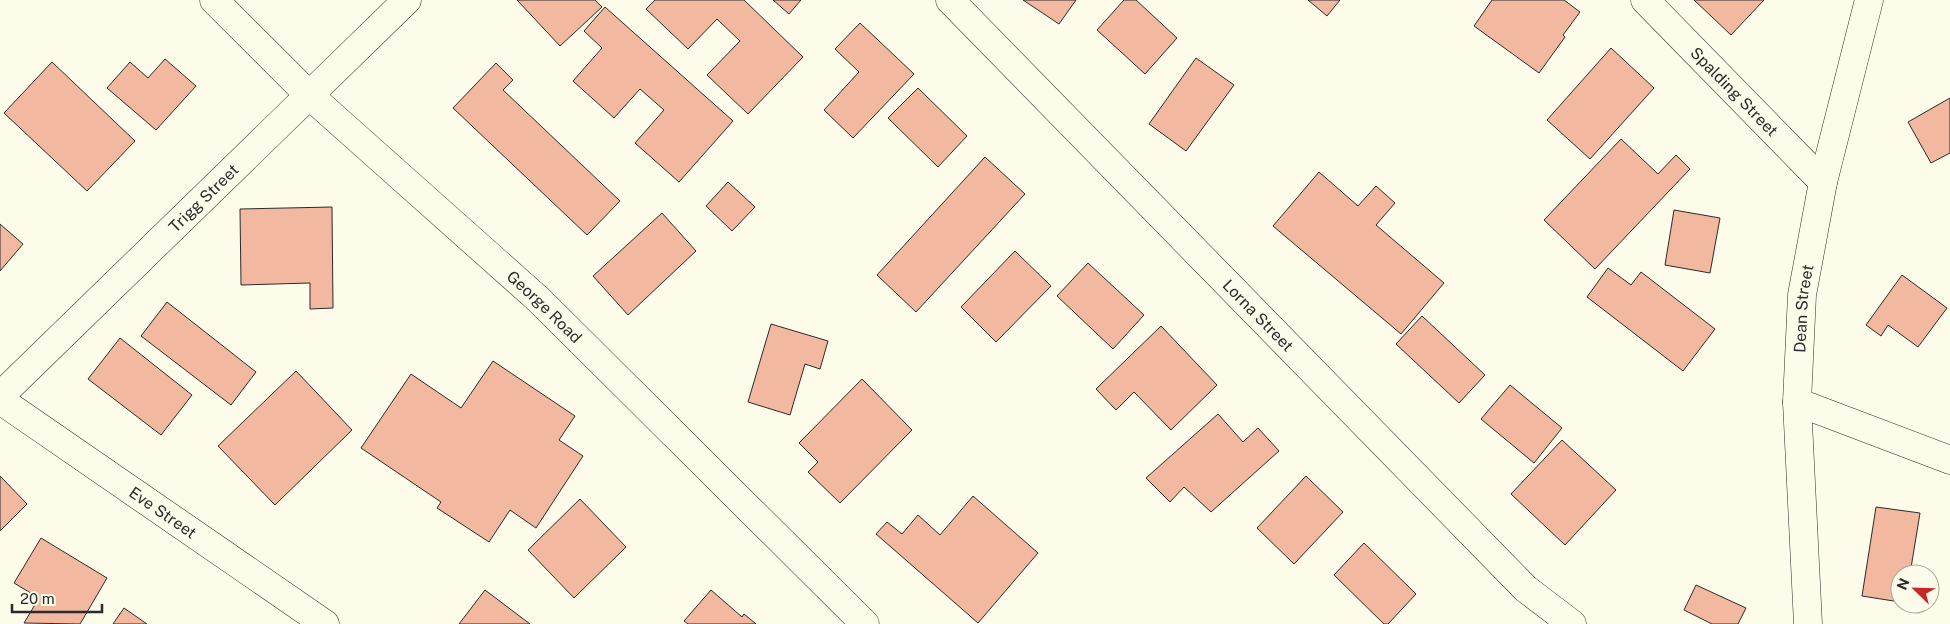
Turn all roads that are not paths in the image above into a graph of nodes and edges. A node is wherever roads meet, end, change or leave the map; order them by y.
1 (214, 0) edge
2 (407, 0) edge
3 (950, 0) edge
4 (1645, 0) edge
5 (1869, 0) edge
6 (309, 95) junction
7 (1823, 182) junction
8 (0, 396) edge
9 (0, 400) edge
10 (1797, 402) junction
11 (1950, 460) edge
12 (325, 624) edge
13 (866, 624) edge
14 (1572, 624) edge
15 (1808, 624) edge

1 - 6 street, George Road
2 - 6 street, Trigg Street
3 - 14 street, Lorna Street
4 - 7 street, Spalding Street
5 - 7 street, Dean Street
6 - 8 street, Trigg Street
6 - 13 street, George Road
7 - 10 street, Dean Street
9 - 12 street, Eve Street
10 - 11 street
10 - 15 street, Dean Street

